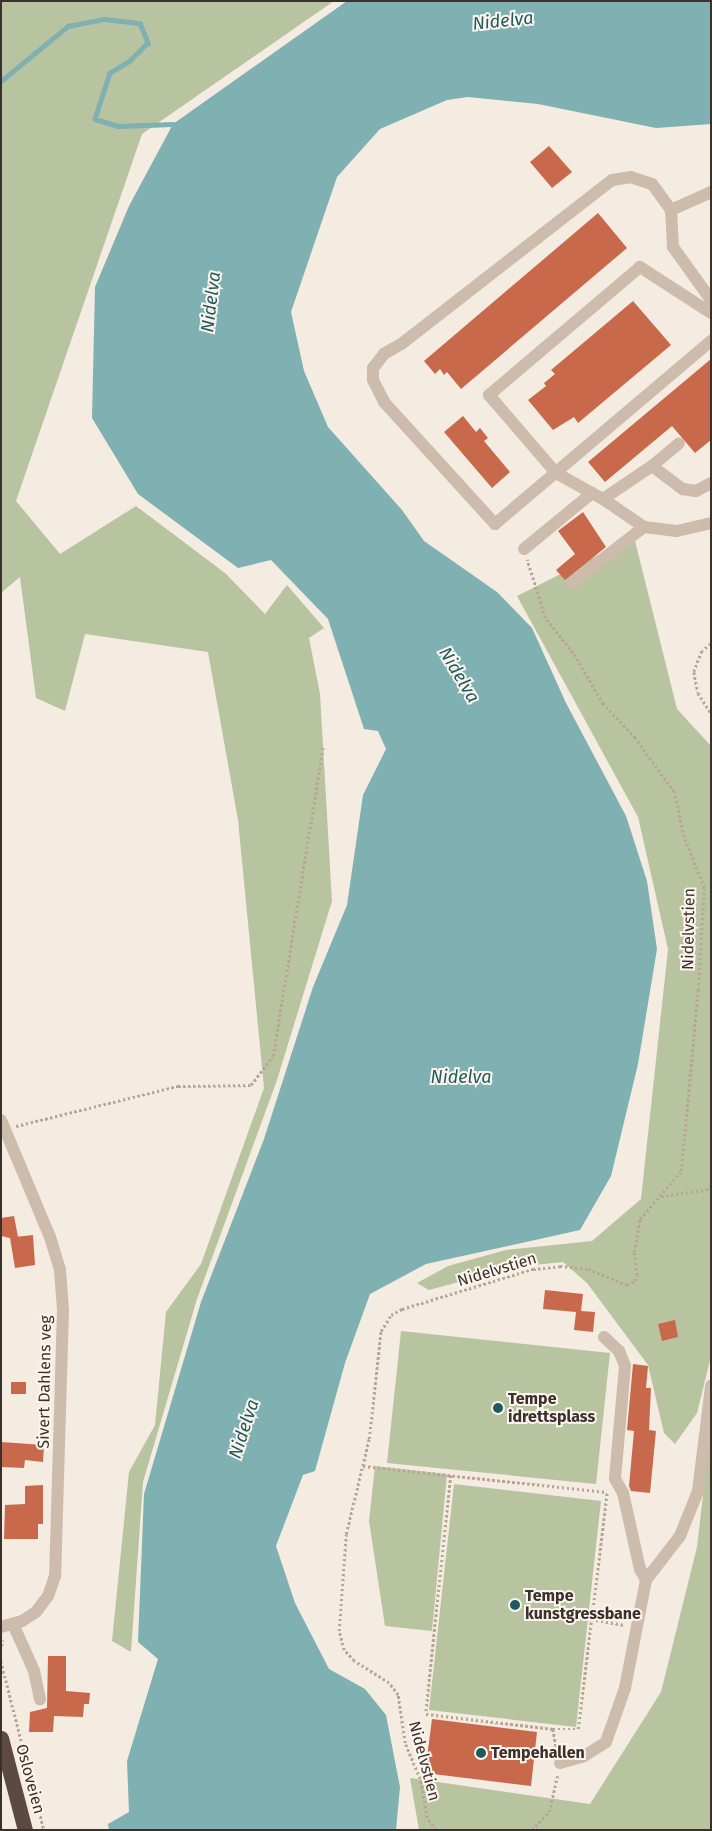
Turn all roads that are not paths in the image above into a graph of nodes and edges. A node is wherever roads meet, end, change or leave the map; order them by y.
1 (711, 192) edge
2 (671, 210) junction
3 (711, 300) edge
4 (711, 313) edge
5 (711, 340) edge
6 (678, 443) dead end
7 (652, 466) junction
8 (556, 473) junction
9 (711, 483) edge
10 (598, 496) junction
11 (711, 523) edge
12 (644, 527) junction
13 (524, 549) road end
14 (572, 583) dead end
15 (4, 1126) edge
16 (604, 1337) dead end
17 (711, 1386) edge
18 (646, 1580) junction
19 (7, 1625) edge
20 (40, 1699) dead end
21 (1, 1738) edge
22 (560, 1763) road end
23 (25, 1830) edge

1 - 2 street
2 - 3 street
2 - 8 street
4 - 8 street
5 - 8 street
6 - 7 street
7 - 9 street
7 - 10 street
8 - 10 street
10 - 12 street
10 - 13 street
11 - 12 street
12 - 14 street
15 - 19 street, Sivert Dahlens veg
16 - 18 street
17 - 18 street
18 - 22 street
19 - 20 street
21 - 23 highway, Osloveien

